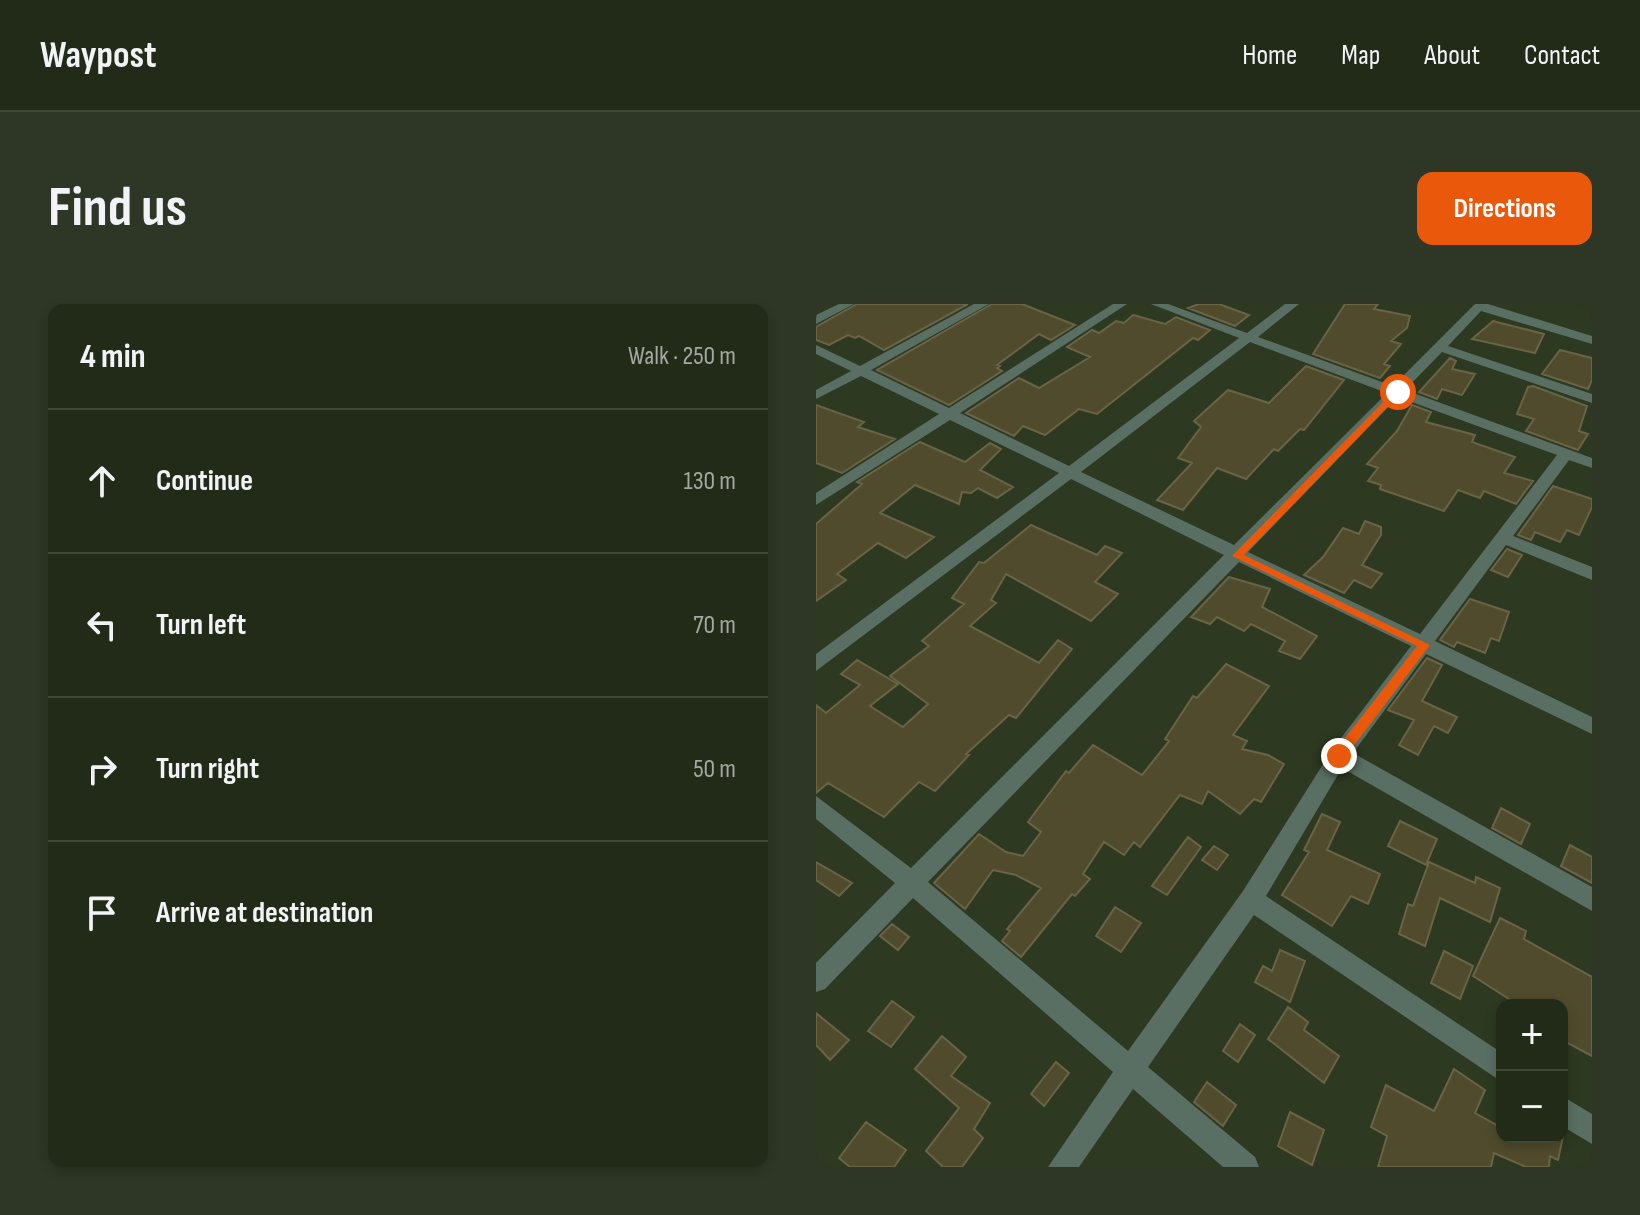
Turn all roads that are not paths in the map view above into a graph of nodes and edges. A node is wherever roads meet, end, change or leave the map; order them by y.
1 (848, 304) edge
2 (983, 304) edge
3 (1121, 304) edge
4 (1157, 304) edge
5 (1293, 304) edge
6 (1480, 305) edge
7 (816, 320) edge
8 (1250, 338) junction
9 (1592, 340) edge
10 (1440, 347) junction
11 (816, 349) edge
12 (859, 371) junction
13 (1398, 392) junction
14 (816, 395) edge
15 (1592, 399) edge
16 (949, 416) junction
17 (1566, 453) junction
18 (1592, 463) edge
19 (1070, 471) junction
20 (816, 500) edge
21 (1503, 538) junction
22 (1237, 556) junction
23 (1592, 574) edge
24 (1424, 645) junction
25 (816, 664) edge
26 (1592, 726) edge
27 (1339, 756) junction
28 (816, 806) edge
29 (911, 882) junction
30 (1251, 899) junction
31 (1592, 900) edge
32 (816, 980) edge
33 (1496, 1065) edge
34 (1128, 1069) junction
35 (1568, 1114) edge
36 (1592, 1130) edge
37 (1062, 1167) edge
38 (1245, 1167) edge

1 - 7 street
2 - 12 street
3 - 16 street
4 - 8 street
5 - 8 street
6 - 9 street
6 - 10 street
8 - 13 street
8 - 19 street
10 - 13 street
10 - 15 street
11 - 12 street
12 - 14 street
12 - 16 street
13 - 17 street
13 - 22 street
16 - 19 street
16 - 20 street
17 - 18 street
17 - 21 street
19 - 22 street
19 - 25 street
21 - 23 street
21 - 24 street
22 - 24 street
22 - 29 street
24 - 26 street
24 - 27 street
27 - 30 street
27 - 31 street
28 - 29 street
29 - 32 street
29 - 34 street
30 - 33 street
30 - 34 street
34 - 37 street
34 - 38 street
35 - 36 street

